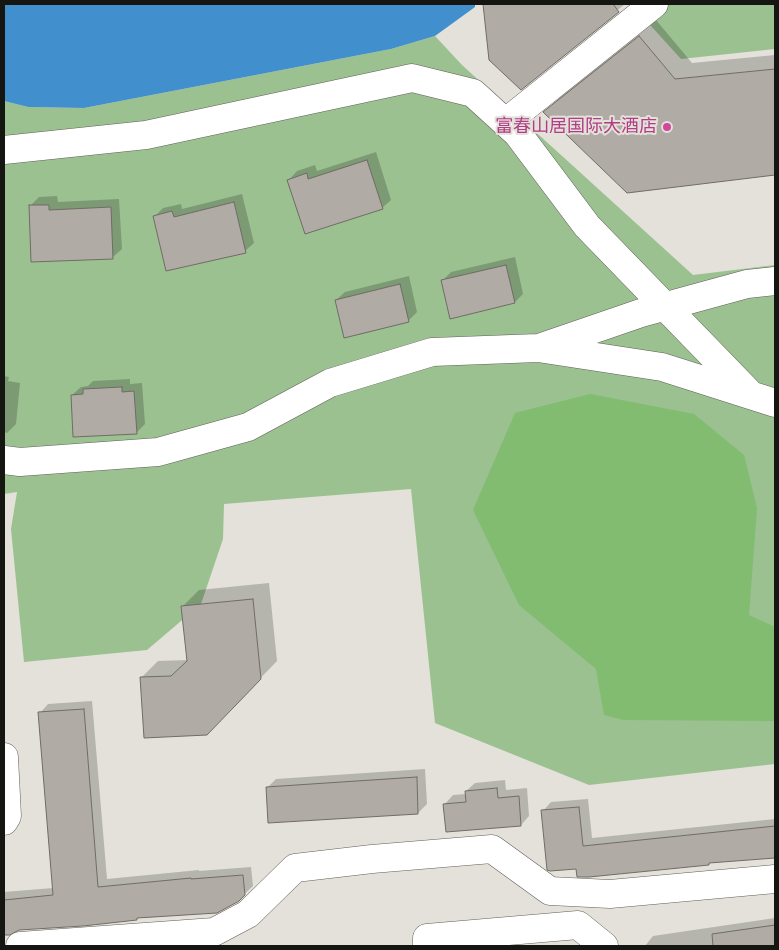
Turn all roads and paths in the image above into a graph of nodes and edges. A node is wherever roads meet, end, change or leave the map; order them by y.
1 (654, 4) edge
2 (506, 122) junction
3 (4, 150) edge
4 (775, 281) edge
5 (666, 306) junction
6 (538, 348) junction
7 (763, 399) edge
8 (4, 460) edge
9 (4, 757) edge
10 (4, 821) edge
11 (775, 878) edge
12 (20, 946) edge
13 (427, 946) edge
14 (604, 946) edge

1 - 2 lane
2 - 3 lane
2 - 5 lane
4 - 5 lane
5 - 6 lane
5 - 7 lane
6 - 7 lane
6 - 8 lane
9 - 10 lane
11 - 12 lane
13 - 14 lane

